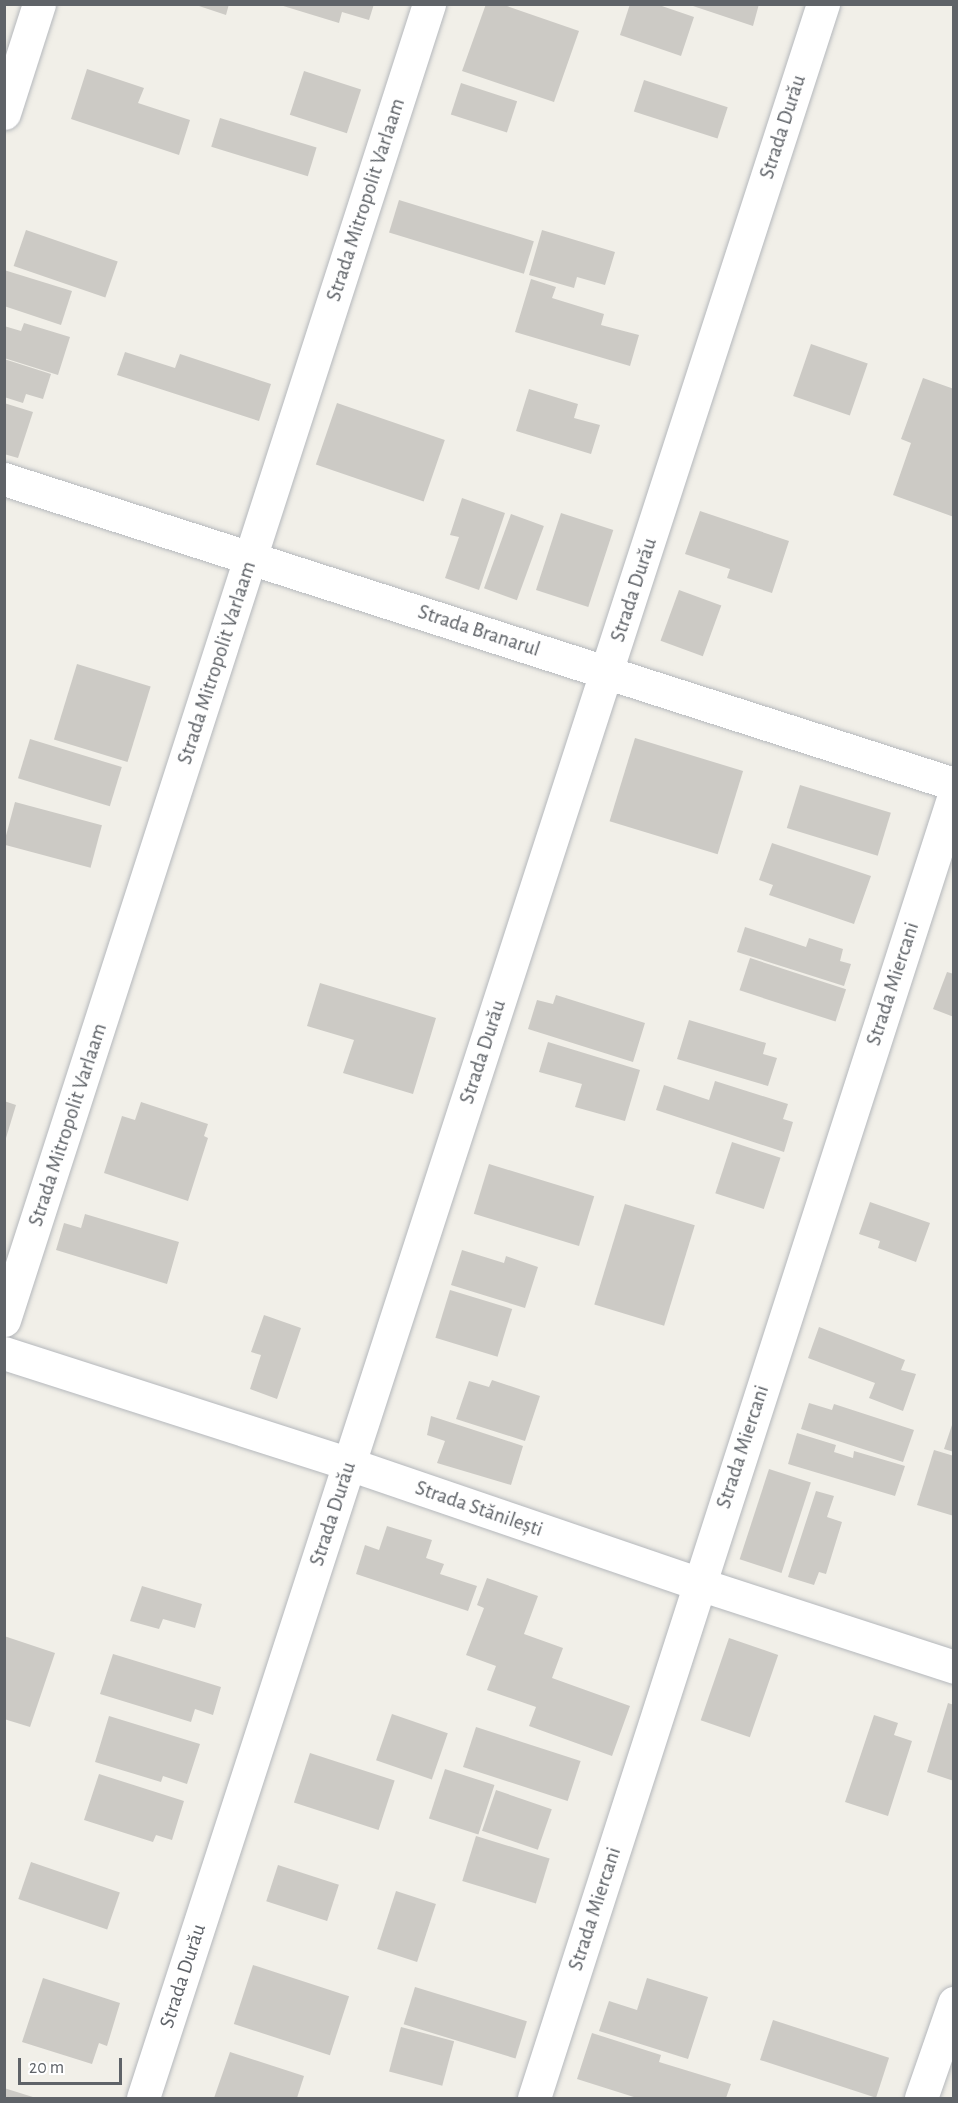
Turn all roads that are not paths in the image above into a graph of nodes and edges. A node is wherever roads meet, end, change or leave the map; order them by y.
1 (39, 4) edge
2 (429, 4) edge
3 (823, 4) edge
4 (4, 113) edge
5 (4, 479) edge
6 (251, 559) junction
7 (607, 673) junction
8 (954, 784) edge
9 (954, 795) edge
10 (4, 1320) edge
11 (4, 1353) edge
12 (349, 1464) junction
13 (699, 1584) junction
14 (954, 1667) edge
15 (954, 2003) edge
16 (143, 2098) edge
17 (534, 2098) edge
18 (921, 2098) edge

1 - 4 street
2 - 6 street, Strada Mitropolit Varlaam
3 - 7 street, Strada Durău
5 - 6 street, Strada Branarul
6 - 7 street, Strada Branarul
6 - 10 street, Strada Mitropolit Varlaam
7 - 8 street, Strada Branarul
7 - 12 street, Strada Durău
9 - 13 street, Strada Miercani
11 - 12 street, Strada Stănilești
12 - 13 street, Strada Stănilești
12 - 16 street, Strada Durău
13 - 14 street, Strada Stănilești
13 - 17 street, Strada Miercani
15 - 18 street

